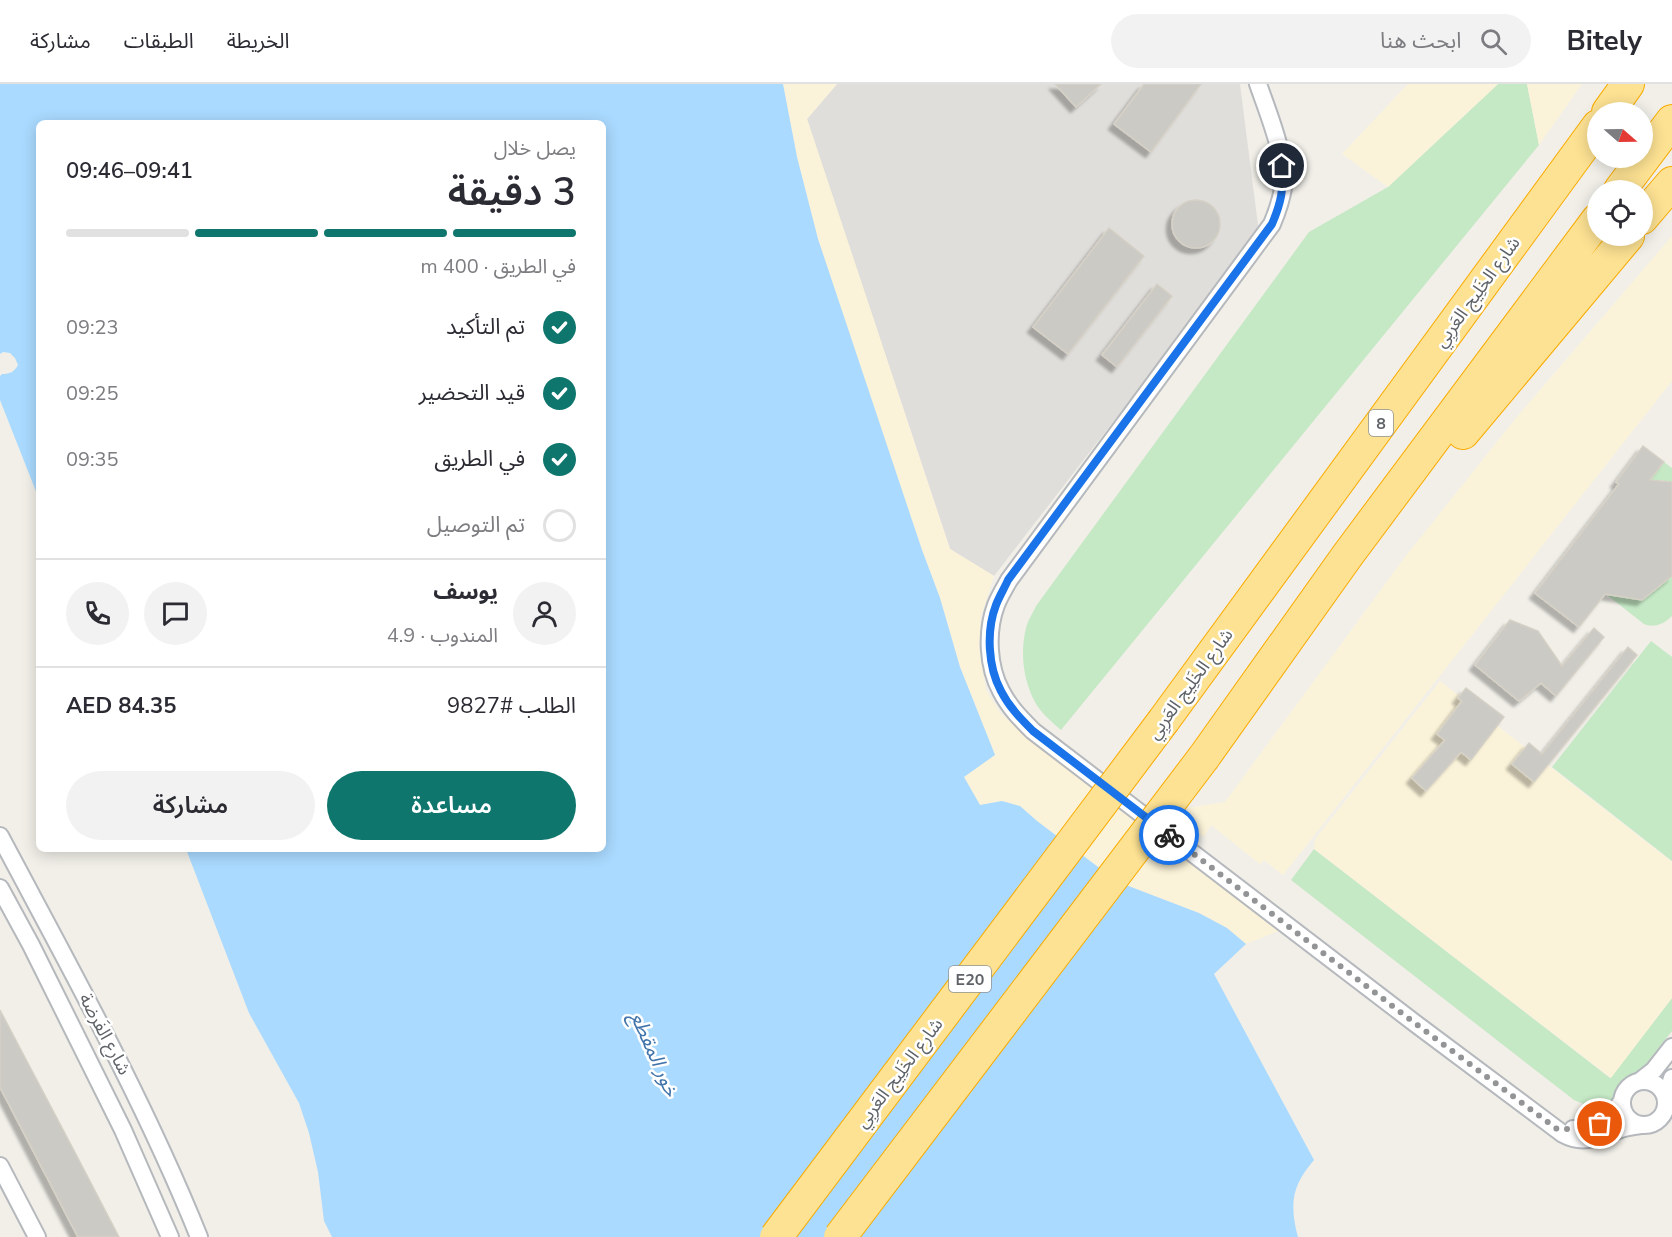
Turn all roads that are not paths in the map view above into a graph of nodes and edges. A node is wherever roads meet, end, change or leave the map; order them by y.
1 (1258, 84) edge
2 (1628, 84) edge
3 (1615, 102) edge
4 (1672, 122) edge
5 (1587, 141) edge
6 (1628, 180) edge
7 (1672, 183) edge
8 (1653, 205) edge
9 (1587, 234) edge
10 (1620, 246) edge
11 (1347, 556) junction
12 (1164, 720) joint
13 (0, 836) edge
14 (0, 888) edge
15 (1672, 1047) edge
16 (1672, 1078) edge
17 (1640, 1081) junction
18 (1666, 1099) junction
19 (1622, 1101) junction
20 (1641, 1125) junction
21 (1557, 1129) junction
22 (0, 1166) edge
23 (37, 1237) edge
24 (170, 1237) edge
25 (200, 1237) edge
26 (776, 1237) edge
27 (840, 1237) edge

1 - 21 street
2 - 3 highway
4 - 6 highway
5 - 12 highway, شارع الخَلِيج العَربِي / 8
7 - 8 highway
9 - 11 highway
10 - 11 highway
11 - 27 highway, bridge
12 - 26 highway, شارع الخَلِيج العَربِي / E20, bridge
13 - 25 street, شارع الفَرضة
14 - 24 street, شارع الفَرضة
15 - 17 street
16 - 18 street
17 - 18 street
17 - 19 street
18 - 20 street
19 - 20 street
19 - 21 street
20 - 21 street
22 - 23 street

